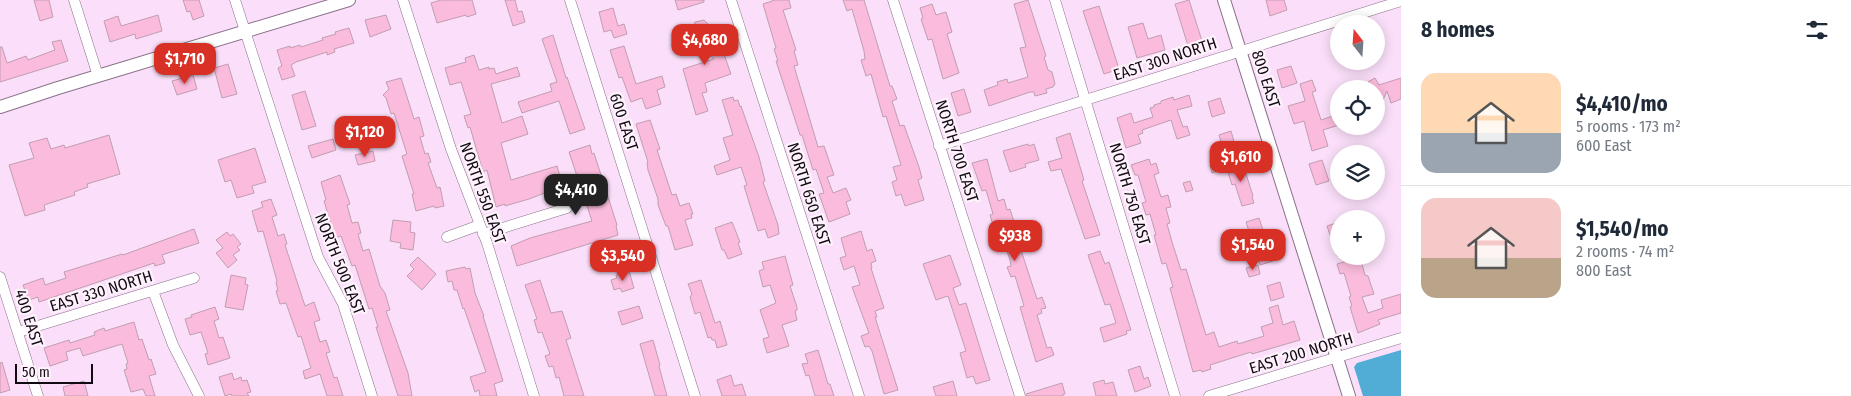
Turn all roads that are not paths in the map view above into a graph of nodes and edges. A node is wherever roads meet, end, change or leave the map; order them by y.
1 (74, 0) edge
2 (235, 0) edge
3 (349, 0) edge
4 (403, 0) edge
5 (570, 0) edge
6 (731, 0) edge
7 (893, 0) edge
8 (1055, 0) edge
9 (1224, 0) edge
10 (1401, 1) edge
11 (244, 32) junction
12 (1240, 51) junction
13 (98, 76) junction
14 (1086, 100) junction
15 (0, 107) edge
16 (939, 146) junction
17 (568, 208) dead end
18 (482, 230) junction
19 (448, 237) dead end
20 (0, 277) edge
21 (194, 278) dead end
22 (153, 291) junction
23 (18, 332) junction
24 (1401, 338) edge
25 (1337, 358) junction
26 (38, 396) edge
27 (199, 396) edge
28 (372, 396) edge
29 (534, 396) edge
30 (695, 396) edge
31 (859, 396) edge
32 (1020, 396) edge
33 (1175, 396) edge
34 (1209, 396) edge
35 (1350, 396) edge

1 - 13 street
2 - 11 street, NORTH 500 EAST
3 - 11 main road
4 - 18 street, NORTH 550 EAST
5 - 30 street, 600 EAST
6 - 31 street, NORTH 650 EAST
7 - 16 street, NORTH 700 EAST
8 - 14 street, NORTH 750 EAST
9 - 12 main road, 800 EAST
10 - 12 street, EAST 300 NORTH
11 - 13 main road
11 - 28 street, NORTH 500 EAST
12 - 14 street, EAST 300 NORTH
12 - 25 main road, 800 EAST
13 - 15 main road
14 - 16 street, EAST 300 NORTH
14 - 33 street, NORTH 750 EAST
16 - 32 street, NORTH 700 EAST
17 - 18 street
18 - 19 street
18 - 29 street, NORTH 550 EAST
20 - 23 street, 400 EAST
21 - 22 street, EAST 330 NORTH
22 - 23 street, EAST 330 NORTH
22 - 27 street
23 - 26 street, 400 EAST
24 - 25 street, EAST 200 NORTH
25 - 34 street, EAST 200 NORTH
25 - 35 main road, 800 EAST

